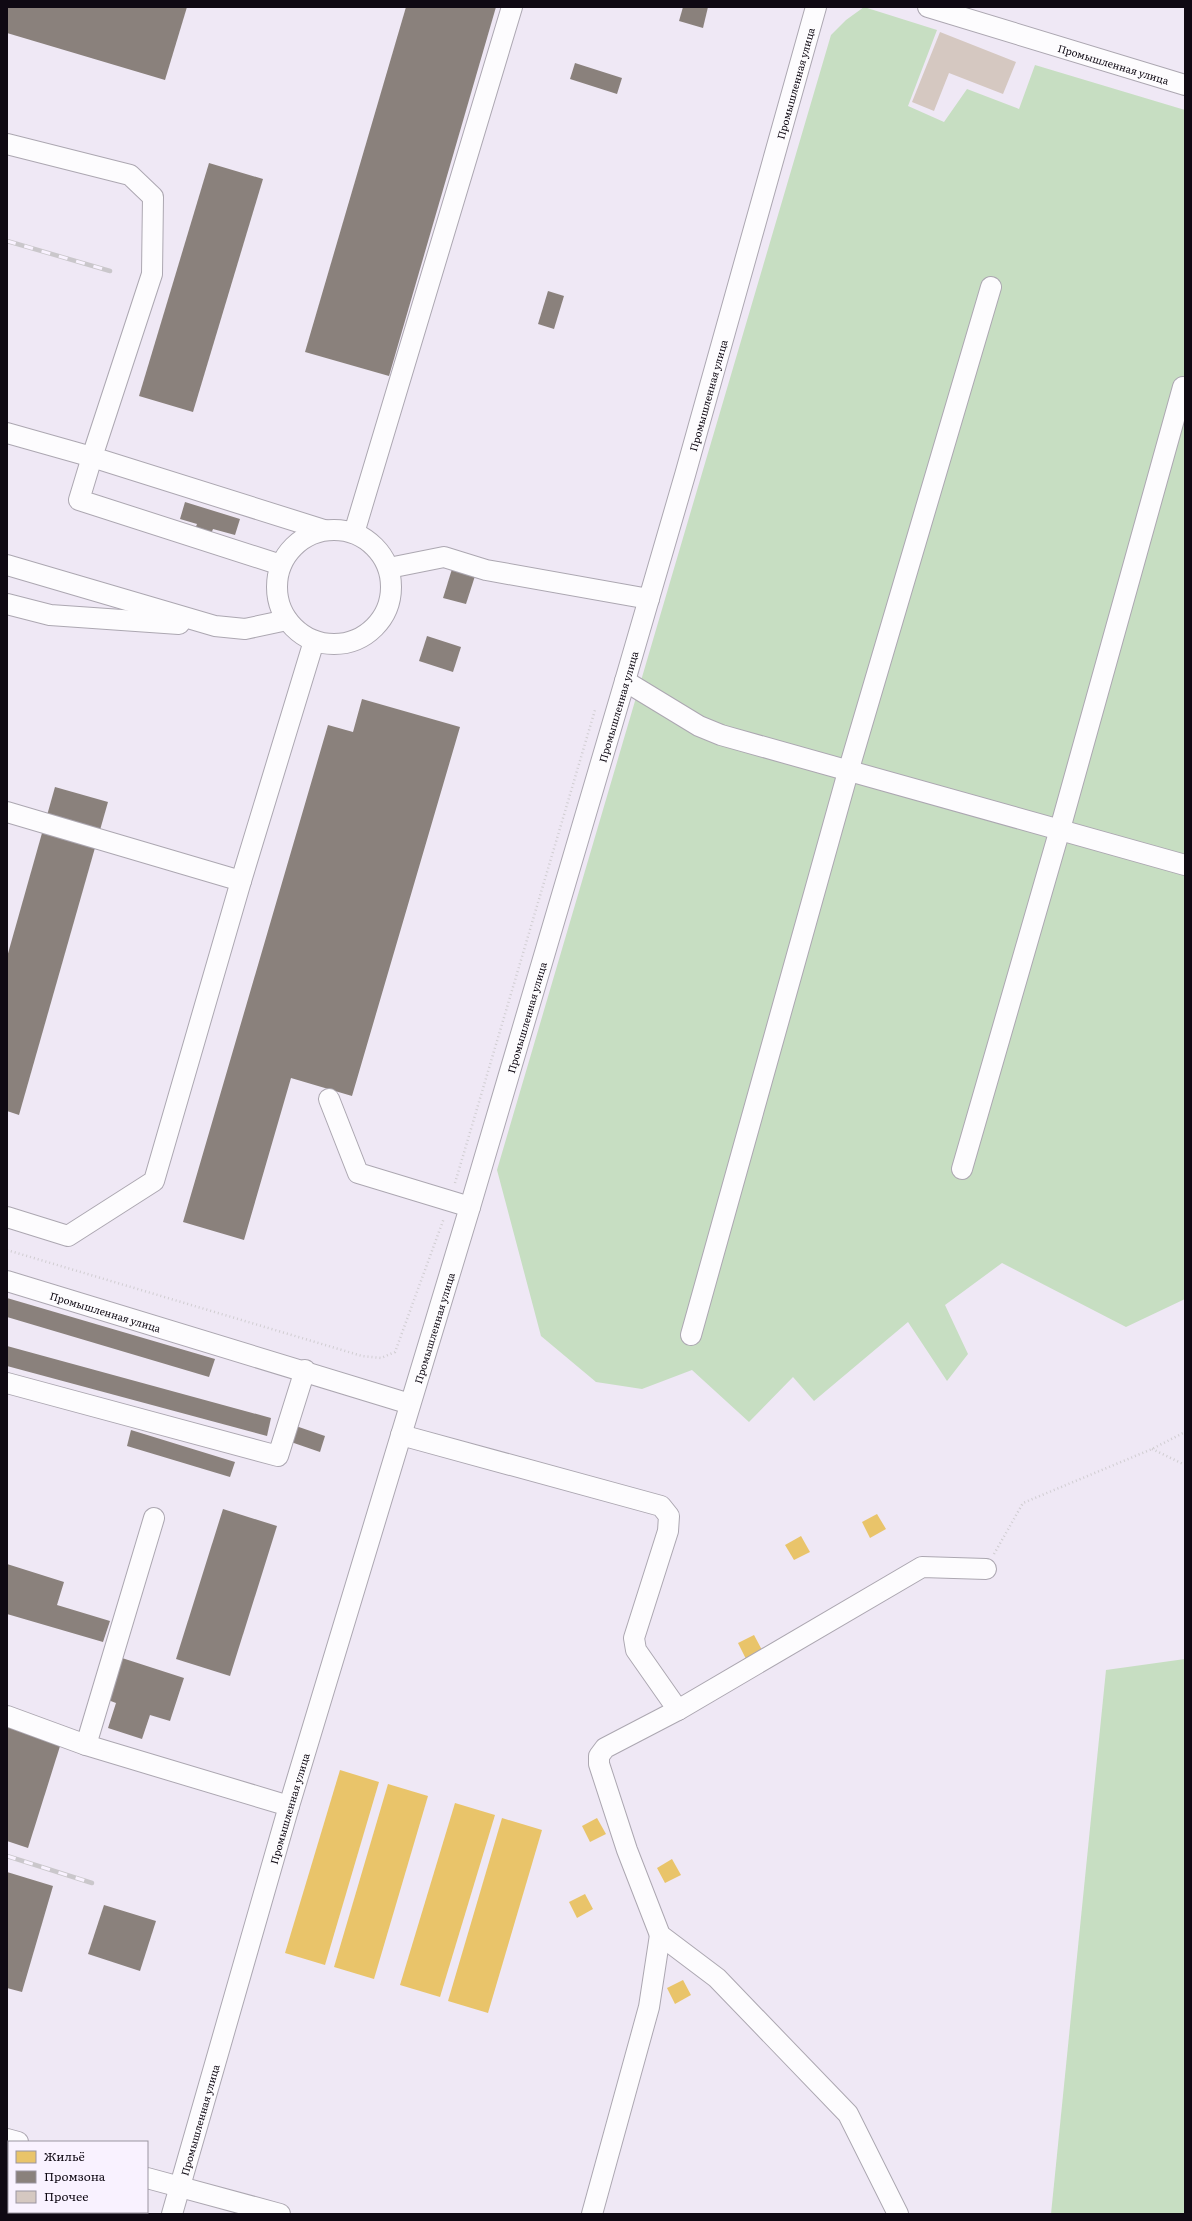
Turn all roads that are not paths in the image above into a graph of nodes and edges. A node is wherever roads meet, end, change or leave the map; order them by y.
1 (512, 7) edge
2 (816, 7) edge
3 (928, 7) edge
4 (1185, 86) edge
5 (7, 144) edge
6 (991, 287) dead end
7 (1183, 387) dead end
8 (7, 433) edge
9 (92, 457) junction
10 (324, 530) junction
11 (354, 533) junction
12 (7, 565) edge
13 (281, 565) junction
14 (389, 568) junction
15 (649, 599) junction
16 (7, 604) edge
17 (287, 620) junction
18 (215, 626) junction
19 (314, 641) junction
20 (625, 681) junction
21 (848, 772) junction
22 (7, 812) edge
23 (1060, 829) junction
24 (1185, 865) edge
25 (241, 881) junction
26 (329, 1099) dead end
27 (962, 1169) dead end
28 (470, 1207) junction
29 (7, 1217) edge
30 (7, 1281) edge
31 (691, 1335) dead end
32 (305, 1370) junction
33 (7, 1382) edge
34 (410, 1404) junction
35 (400, 1435) junction
36 (154, 1518) dead end
37 (986, 1569) road end
38 (678, 1710) junction
39 (7, 1716) edge
40 (86, 1745) junction
41 (289, 1806) junction
42 (660, 1935) junction
43 (148, 2178) edge
44 (180, 2187) junction
45 (172, 2214) edge
46 (280, 2214) edge
47 (592, 2214) edge
48 (898, 2214) edge

1 - 11 street
2 - 15 street, Промышленная улица
3 - 4 street, Промышленная улица
5 - 9 street
6 - 21 street
7 - 23 street
8 - 9 street
9 - 10 street
9 - 13 street
10 - 11 street
10 - 13 street
11 - 14 street
12 - 18 street
13 - 17 street
14 - 15 street
14 - 19 street
15 - 20 street, Промышленная улица
16 - 18 street
17 - 18 street
17 - 19 street
19 - 25 street
20 - 21 street
20 - 28 street, Промышленная улица
21 - 23 street
21 - 31 street
22 - 25 street
23 - 24 street
23 - 27 street
25 - 29 street
26 - 28 street
28 - 34 street, Промышленная улица
30 - 32 street, Промышленная улица
32 - 33 street
32 - 34 street, Промышленная улица
34 - 35 street, Промышленная улица
35 - 38 street
35 - 41 street, Промышленная улица
36 - 40 street
37 - 38 street
38 - 42 street
39 - 40 street
40 - 41 street
41 - 44 street, Промышленная улица
42 - 47 street
42 - 48 street
43 - 44 street
44 - 45 street, Промышленная улица
44 - 46 street

